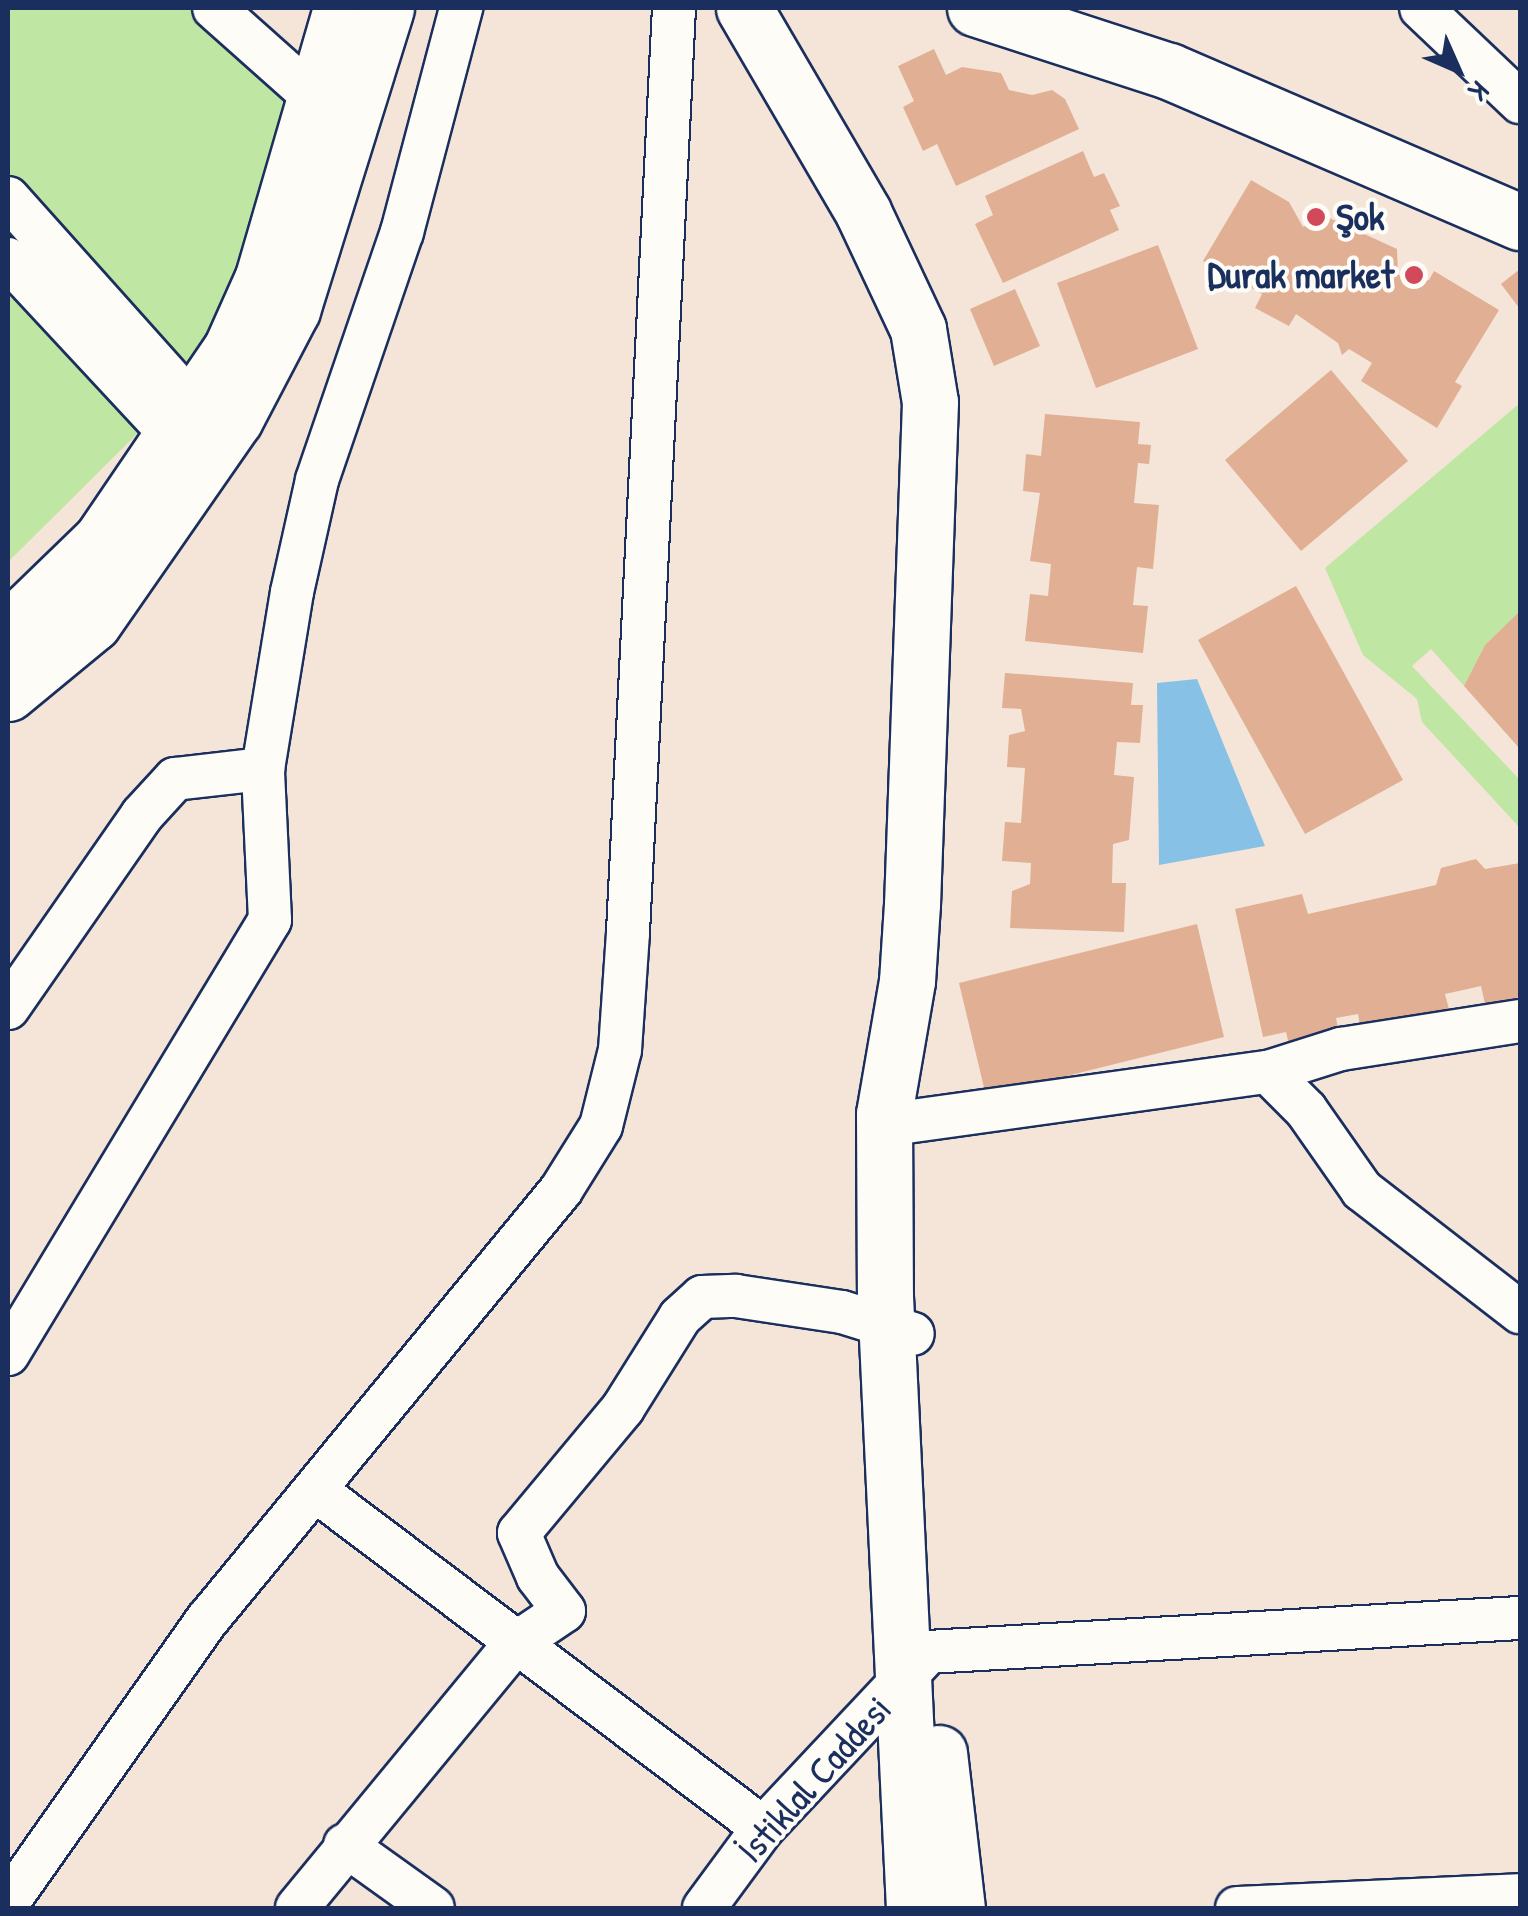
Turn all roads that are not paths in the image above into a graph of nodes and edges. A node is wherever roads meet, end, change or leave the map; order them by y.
1 (214, 8) edge
2 (341, 8) edge
3 (386, 8) edge
4 (461, 8) edge
5 (674, 8) edge
6 (744, 8) edge
7 (770, 8) edge
8 (975, 8) edge
9 (1043, 8) edge
10 (1421, 8) edge
11 (316, 99) junction
12 (1520, 102) edge
13 (1520, 190) edge
14 (8, 198) edge
15 (1520, 222) edge
16 (8, 259) edge
17 (198, 438) junction
18 (15, 612) edge
19 (8, 694) edge
20 (264, 769) junction
21 (8, 1008) edge
22 (1520, 1021) edge
23 (1268, 1072) junction
24 (897, 1125) junction
25 (1520, 1312) edge
26 (899, 1330) junction
27 (8, 1354) edge
28 (316, 1490) junction
29 (1520, 1618) edge
30 (514, 1644) junction
31 (916, 1665) junction
32 (762, 1828) junction
33 (345, 1845) junction
34 (1520, 1894) edge
35 (8, 1902) edge
36 (297, 1908) edge
37 (433, 1908) edge
38 (704, 1908) edge
39 (914, 1908) edge
40 (957, 1908) edge
41 (1238, 1908) edge

1 - 11 street
2 - 11 street
3 - 17 street
4 - 20 street
5 - 28 street
6 - 24 street
7 - 24 street
8 - 15 street
9 - 13 street
10 - 12 street
11 - 17 street
14 - 17 street
16 - 17 street
17 - 18 street
17 - 19 street
20 - 21 street
20 - 27 street
22 - 23 street
23 - 24 street
23 - 25 street
24 - 26 street
26 - 30 street
26 - 31 street
28 - 30 street
28 - 35 street
29 - 31 street
30 - 32 street
30 - 33 street
31 - 32 street, İstiklal Caddesi
31 - 39 street
31 - 40 street
32 - 38 street, İstiklal Caddesi
33 - 36 street
33 - 37 street
34 - 41 street

